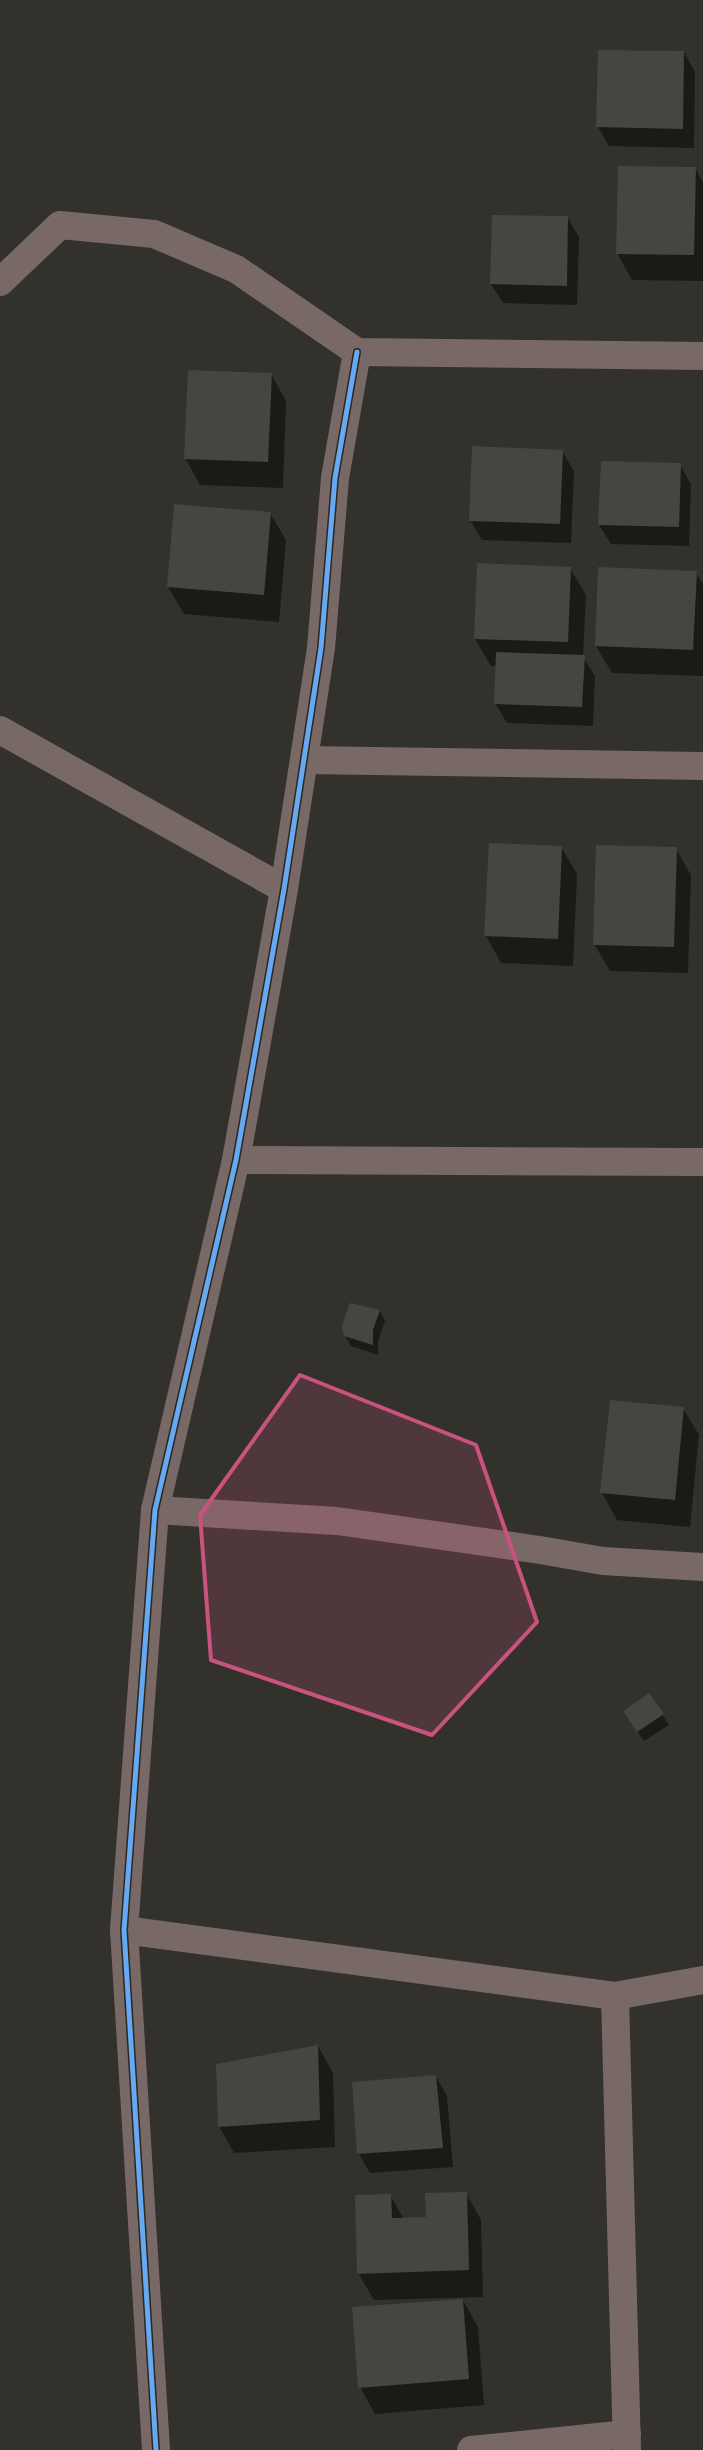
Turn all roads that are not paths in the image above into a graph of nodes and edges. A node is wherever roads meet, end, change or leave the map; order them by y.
1 (0, 282) edge
2 (357, 352) junction
3 (703, 356) edge
4 (0, 730) edge
5 (304, 760) junction
6 (703, 766) edge
7 (284, 889) junction
8 (236, 1160) junction
9 (703, 1162) edge
10 (155, 1510) junction
11 (703, 1567) edge
12 (124, 1930) junction
13 (703, 1980) edge
14 (615, 1996) junction
15 (627, 2442) edge
16 (156, 2450) edge
17 (471, 2450) edge

1 - 2 street
2 - 3 street
2 - 5 street
4 - 7 street
5 - 6 street
5 - 7 street
7 - 8 street
8 - 9 street
8 - 10 street
10 - 11 street
10 - 12 street
12 - 14 street
12 - 16 street
13 - 14 street
14 - 15 street
15 - 17 street

